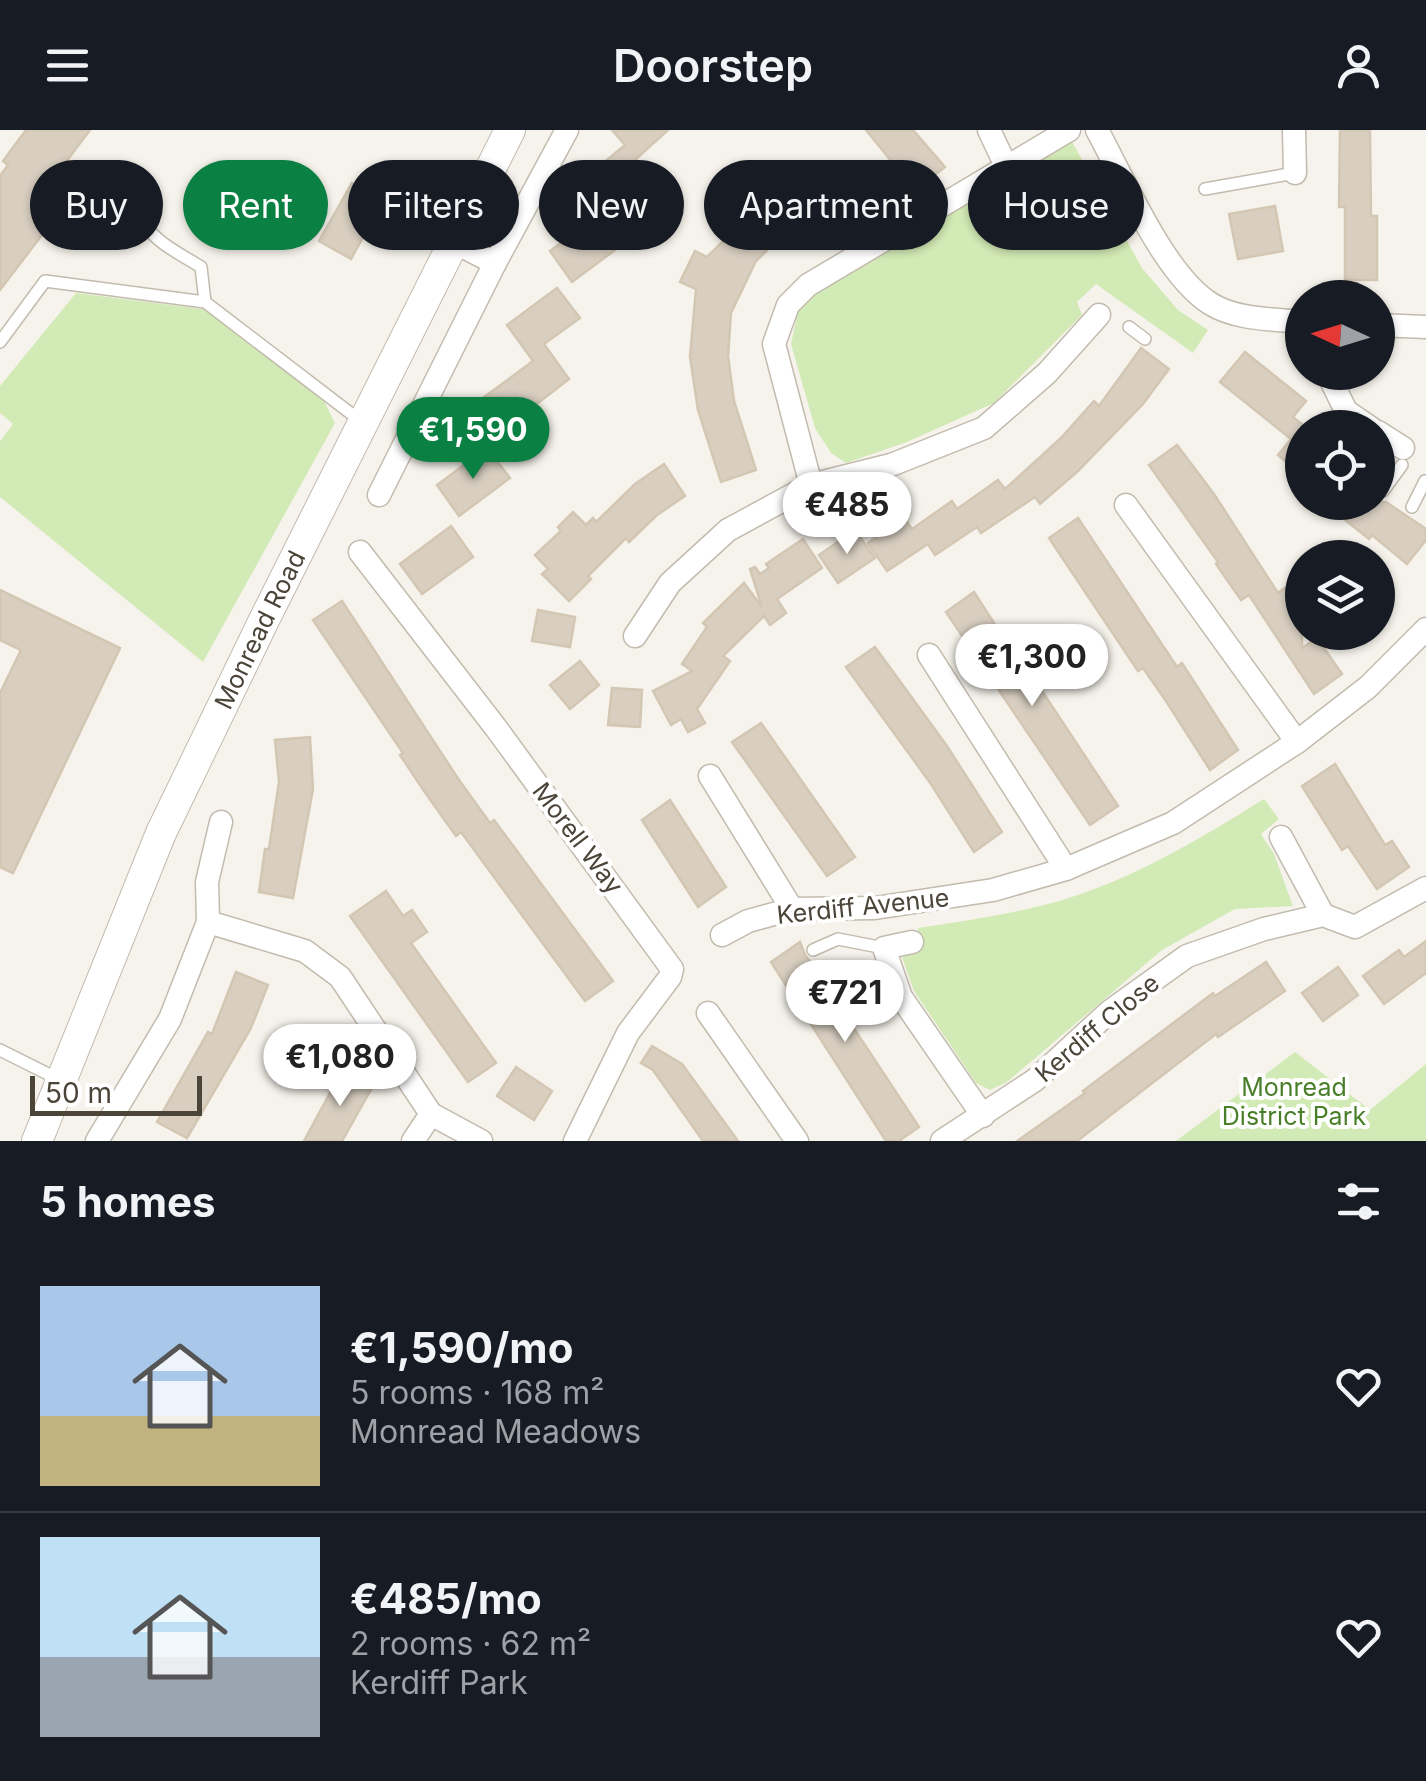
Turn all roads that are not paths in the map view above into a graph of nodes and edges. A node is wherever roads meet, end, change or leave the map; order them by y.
1 (510, 130) edge
2 (567, 130) edge
3 (990, 130) edge
4 (1070, 130) edge
5 (1097, 130) edge
6 (1294, 130) edge
7 (495, 160) edge
8 (1003, 160) edge
9 (1017, 160) edge
10 (1295, 173) joint
11 (968, 189) edge
12 (1204, 189) dead end
13 (163, 242) edge
14 (450, 250) edge
15 (470, 250) edge
16 (495, 262) junction
17 (205, 302) junction
18 (1099, 315) dead end
19 (1285, 320) edge
20 (1395, 326) edge
21 (1129, 327) dead end
22 (1426, 327) edge
23 (1145, 338) dead end
24 (0, 342) edge
25 (362, 422) junction
26 (1395, 449) edge
27 (1403, 456) joint
28 (1395, 470) edge
29 (1426, 481) edge
30 (811, 485) junction
31 (378, 495) dead end
32 (1126, 505) dead end
33 (1412, 506) dead end
34 (360, 552) dead end
35 (1426, 628) edge
36 (635, 636) dead end
37 (929, 654) dead end
38 (1297, 742) junction
39 (710, 776) dead end
40 (220, 822) dead end
41 (1281, 837) dead end
42 (1066, 869) junction
43 (1426, 888) edge
44 (792, 909) junction
45 (1323, 915) junction
46 (208, 922) junction
47 (722, 935) dead end
48 (912, 942) dead end
49 (884, 948) junction
50 (813, 950) dead end
51 (708, 1012) dead end
52 (0, 1050) edge
53 (60, 1080) junction
54 (431, 1114) junction
55 (983, 1116) junction
56 (37, 1141) edge
57 (97, 1141) edge
58 (412, 1141) edge
59 (481, 1141) edge
60 (575, 1141) edge
61 (797, 1141) edge
62 (942, 1141) edge

1 - 7 street, Monread Road
2 - 16 street
3 - 8 street
4 - 9 street
5 - 19 street
6 - 10 street
10 - 12 lane
11 - 30 street
13 - 17 lane
14 - 25 street, Monread Road
15 - 16 street
16 - 31 street
17 - 24 lane
17 - 25 lane
18 - 30 street
20 - 22 street
21 - 23 lane
25 - 53 street, Monread Road
26 - 27 street
27 - 28 lane
29 - 33 lane
30 - 36 street
32 - 38 street
34 - 60 street, Morell Way
35 - 38 street, Kerdiff Avenue
37 - 42 street
38 - 42 street, Kerdiff Avenue
39 - 44 street
40 - 46 street
41 - 45 street
42 - 44 street, Kerdiff Avenue
43 - 45 street, Kerdiff Close
44 - 47 street, Kerdiff Avenue
45 - 55 street, Kerdiff Close
46 - 54 street
46 - 57 street
48 - 49 street
49 - 50 lane
49 - 55 street
51 - 61 street
52 - 53 lane
53 - 56 street, Monread Road
54 - 58 street
54 - 59 street
55 - 62 street, Kerdiff Close

